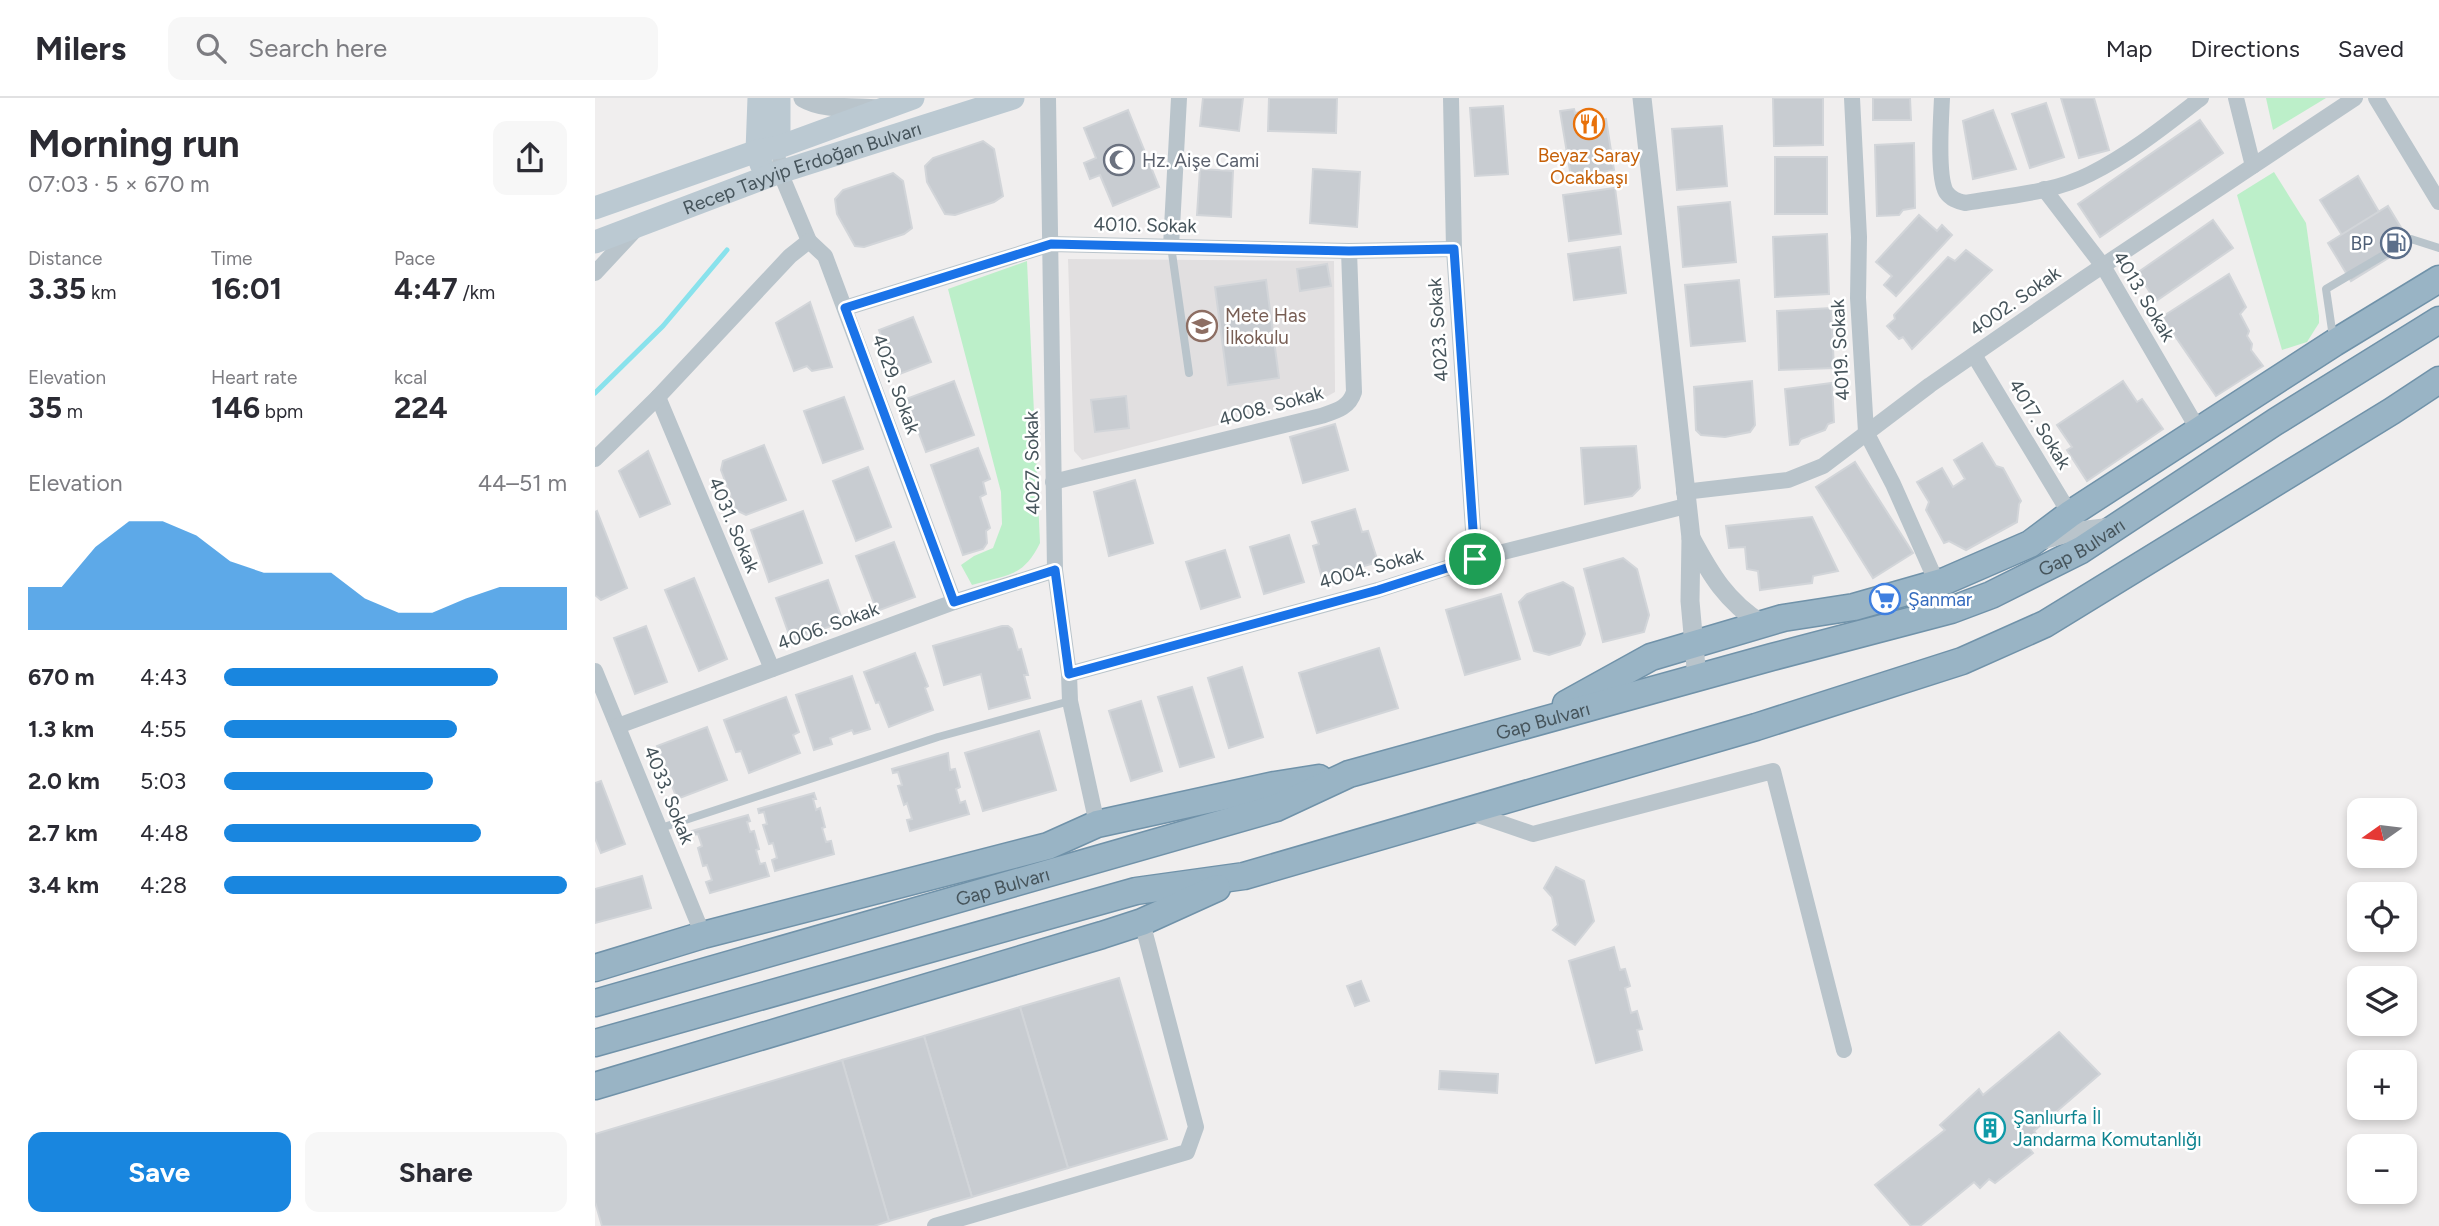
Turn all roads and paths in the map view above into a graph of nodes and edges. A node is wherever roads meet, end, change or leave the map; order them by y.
1 (759, 98) edge
2 (779, 98) edge
3 (803, 98) edge
4 (913, 98) edge
5 (1013, 98) edge
6 (1048, 98) edge
7 (1179, 98) edge
8 (1451, 98) edge
9 (1643, 98) edge
10 (1852, 98) edge
11 (1941, 98) edge
12 (2201, 98) edge
13 (2236, 98) edge
14 (2355, 98) edge
15 (2376, 98) edge
16 (883, 109) junction
17 (768, 149) junction
18 (2253, 166) junction
19 (772, 174) junction
20 (2044, 189) junction
21 (2439, 202) edge
22 (595, 208) edge
23 (641, 224) junction
24 (809, 241) junction
25 (595, 242) edge
26 (1051, 244) junction
27 (1171, 246) junction
28 (2439, 248) edge
29 (1454, 249) junction
30 (1349, 251) junction
31 (2103, 266) junction
32 (595, 273) edge
33 (2439, 279) edge
34 (845, 308) junction
35 (2439, 320) edge
36 (2334, 343) junction
37 (1974, 355) junction
38 (1189, 373) dead end
39 (2439, 380) edge
40 (658, 397) junction
41 (2199, 431) junction
42 (1866, 432) junction
43 (595, 459) edge
44 (1053, 482) junction
45 (1685, 499) junction
46 (2070, 514) junction
47 (2117, 526) junction
48 (1691, 537) junction
49 (2030, 544) junction
50 (1475, 559) junction
51 (1055, 570) junction
52 (1937, 583) junction
53 (954, 602) junction
54 (1762, 624) junction
55 (1694, 645) junction
56 (772, 668) junction
57 (595, 671) edge
58 (1069, 674) junction
59 (1697, 679) junction
60 (1070, 701) junction
61 (1530, 724) junction
62 (618, 726) junction
63 (1349, 774) junction
64 (1467, 811) junction
65 (1097, 824) junction
66 (661, 828) junction
67 (1244, 876) junction
68 (1142, 922) junction
69 (703, 935) junction
70 (595, 968) edge
71 (595, 1003) edge
72 (595, 1043) edge
73 (1844, 1050) dead end
74 (595, 1086) edge
75 (935, 1226) edge

1 - 17 main road
2 - 17 main road
3 - 16 street
4 - 16 main road, Recep Tayyip Erdoğan Bulvarı
5 - 19 main road, Recep Tayyip Erdoğan Bulvarı
6 - 26 street, 4027. Sokak
7 - 27 street
8 - 29 street, 4023. Sokak
9 - 45 street
10 - 42 street, 4019. Sokak
11 - 20 street
12 - 20 street
13 - 18 street
14 - 18 street, 4002. Sokak
15 - 21 street
16 - 17 main road, Recep Tayyip Erdoğan Bulvarı
17 - 19 main road
17 - 22 main road, Recep Tayyip Erdoğan Bulvarı
18 - 31 street, 4002. Sokak
19 - 23 main road, Recep Tayyip Erdoğan Bulvarı
19 - 24 street, 4029. Sokak
20 - 31 street, 4013. Sokak
23 - 25 main road, Recep Tayyip Erdoğan Bulvarı
23 - 32 street
24 - 34 street, 4029. Sokak
24 - 40 street
26 - 27 street, 4010. Sokak
26 - 34 street, 4010. Sokak
26 - 44 street, 4027. Sokak
27 - 30 street, 4010. Sokak
27 - 38 lane
28 - 36 lane
29 - 30 street, 4010. Sokak
29 - 50 street, 4023. Sokak
30 - 44 street, 4008. Sokak
31 - 37 street, 4002. Sokak
31 - 41 street, 4013. Sokak
33 - 36 highway
34 - 53 street, 4029. Sokak
35 - 47 highway, Gap Bulvarı
36 - 41 highway
37 - 42 street, 4002. Sokak
37 - 46 street, 4017. Sokak
39 - 64 highway, Gap Bulvarı
40 - 43 street
40 - 56 street, 4031. Sokak
41 - 46 highway
42 - 45 street, 4002. Sokak
42 - 52 street, 4019. Sokak
44 - 51 street, 4027. Sokak
45 - 48 street
45 - 50 street, 4004. Sokak
46 - 49 highway
47 - 49 street
47 - 59 highway, Gap Bulvarı
48 - 54 street
48 - 55 street
49 - 52 highway
50 - 58 street, 4004. Sokak
51 - 53 street, 4006. Sokak
51 - 58 street, 4027. Sokak
52 - 54 highway
53 - 56 street, 4006. Sokak
54 - 55 highway
55 - 59 street
55 - 61 highway
56 - 62 street, 4006. Sokak
57 - 62 street, 4033. Sokak
58 - 60 street, 4027. Sokak
59 - 61 highway, Gap Bulvarı
60 - 65 street, 4027. Sokak
60 - 66 lane
61 - 63 highway, Gap Bulvarı
62 - 66 street, 4033. Sokak
63 - 65 highway
63 - 71 highway, Gap Bulvarı
64 - 67 highway, Gap Bulvarı
64 - 73 street
65 - 69 highway
66 - 69 street, 4033. Sokak
67 - 68 highway
67 - 72 highway, Gap Bulvarı
68 - 74 highway
68 - 75 street
69 - 70 highway

